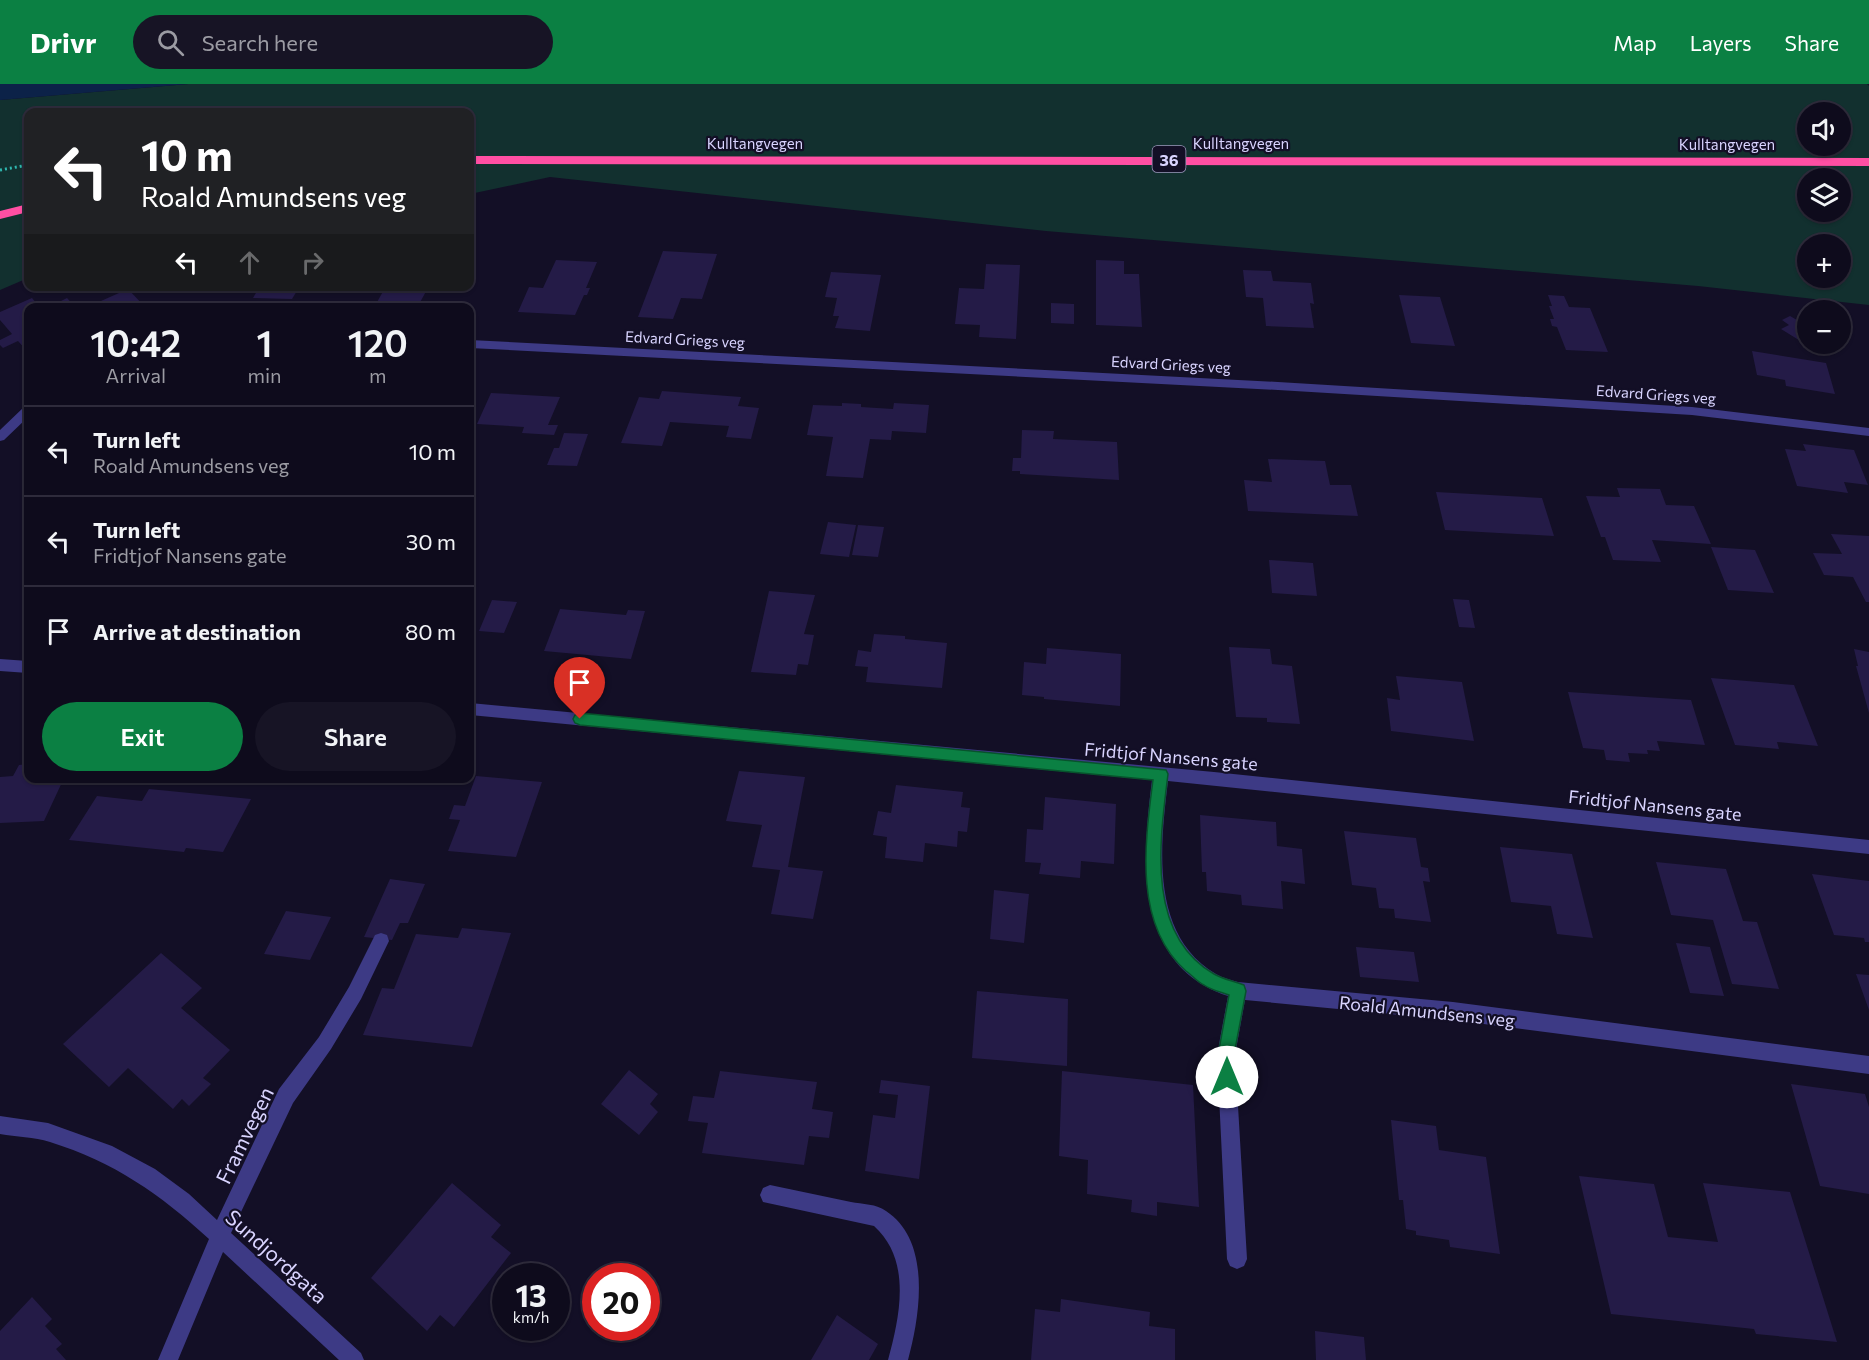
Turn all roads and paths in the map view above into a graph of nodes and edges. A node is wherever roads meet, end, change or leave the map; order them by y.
1 (474, 159) edge
2 (1869, 162) edge
3 (24, 166) edge
4 (0, 170) edge
5 (24, 209) edge
6 (0, 215) edge
7 (474, 344) edge
8 (24, 414) edge
9 (1869, 432) edge
10 (0, 437) edge
11 (0, 665) edge
12 (24, 667) edge
13 (474, 709) edge
14 (1161, 774) junction
15 (1869, 847) edge
16 (381, 941) dead end
17 (1238, 991) junction
18 (1869, 1065) edge
19 (0, 1125) edge
20 (770, 1195) dead end
21 (220, 1236) junction
22 (1237, 1259) dead end
23 (168, 1360) edge
24 (354, 1360) edge
25 (898, 1360) edge

1 - 2 highway, Kulltangvegen / 36
3 - 4 path
5 - 6 highway
7 - 9 street, Edvard Griegs veg
8 - 10 street
11 - 12 street
13 - 14 street, Fridtjof Nansens gate
14 - 15 street, Fridtjof Nansens gate
14 - 17 street, Roald Amundsens veg
16 - 21 street, Framvegen
17 - 18 street, Roald Amundsens veg
17 - 22 street
19 - 21 street, Sundjordgata
20 - 25 street
21 - 23 street, Framvegen
21 - 24 street, Sundjordgata

